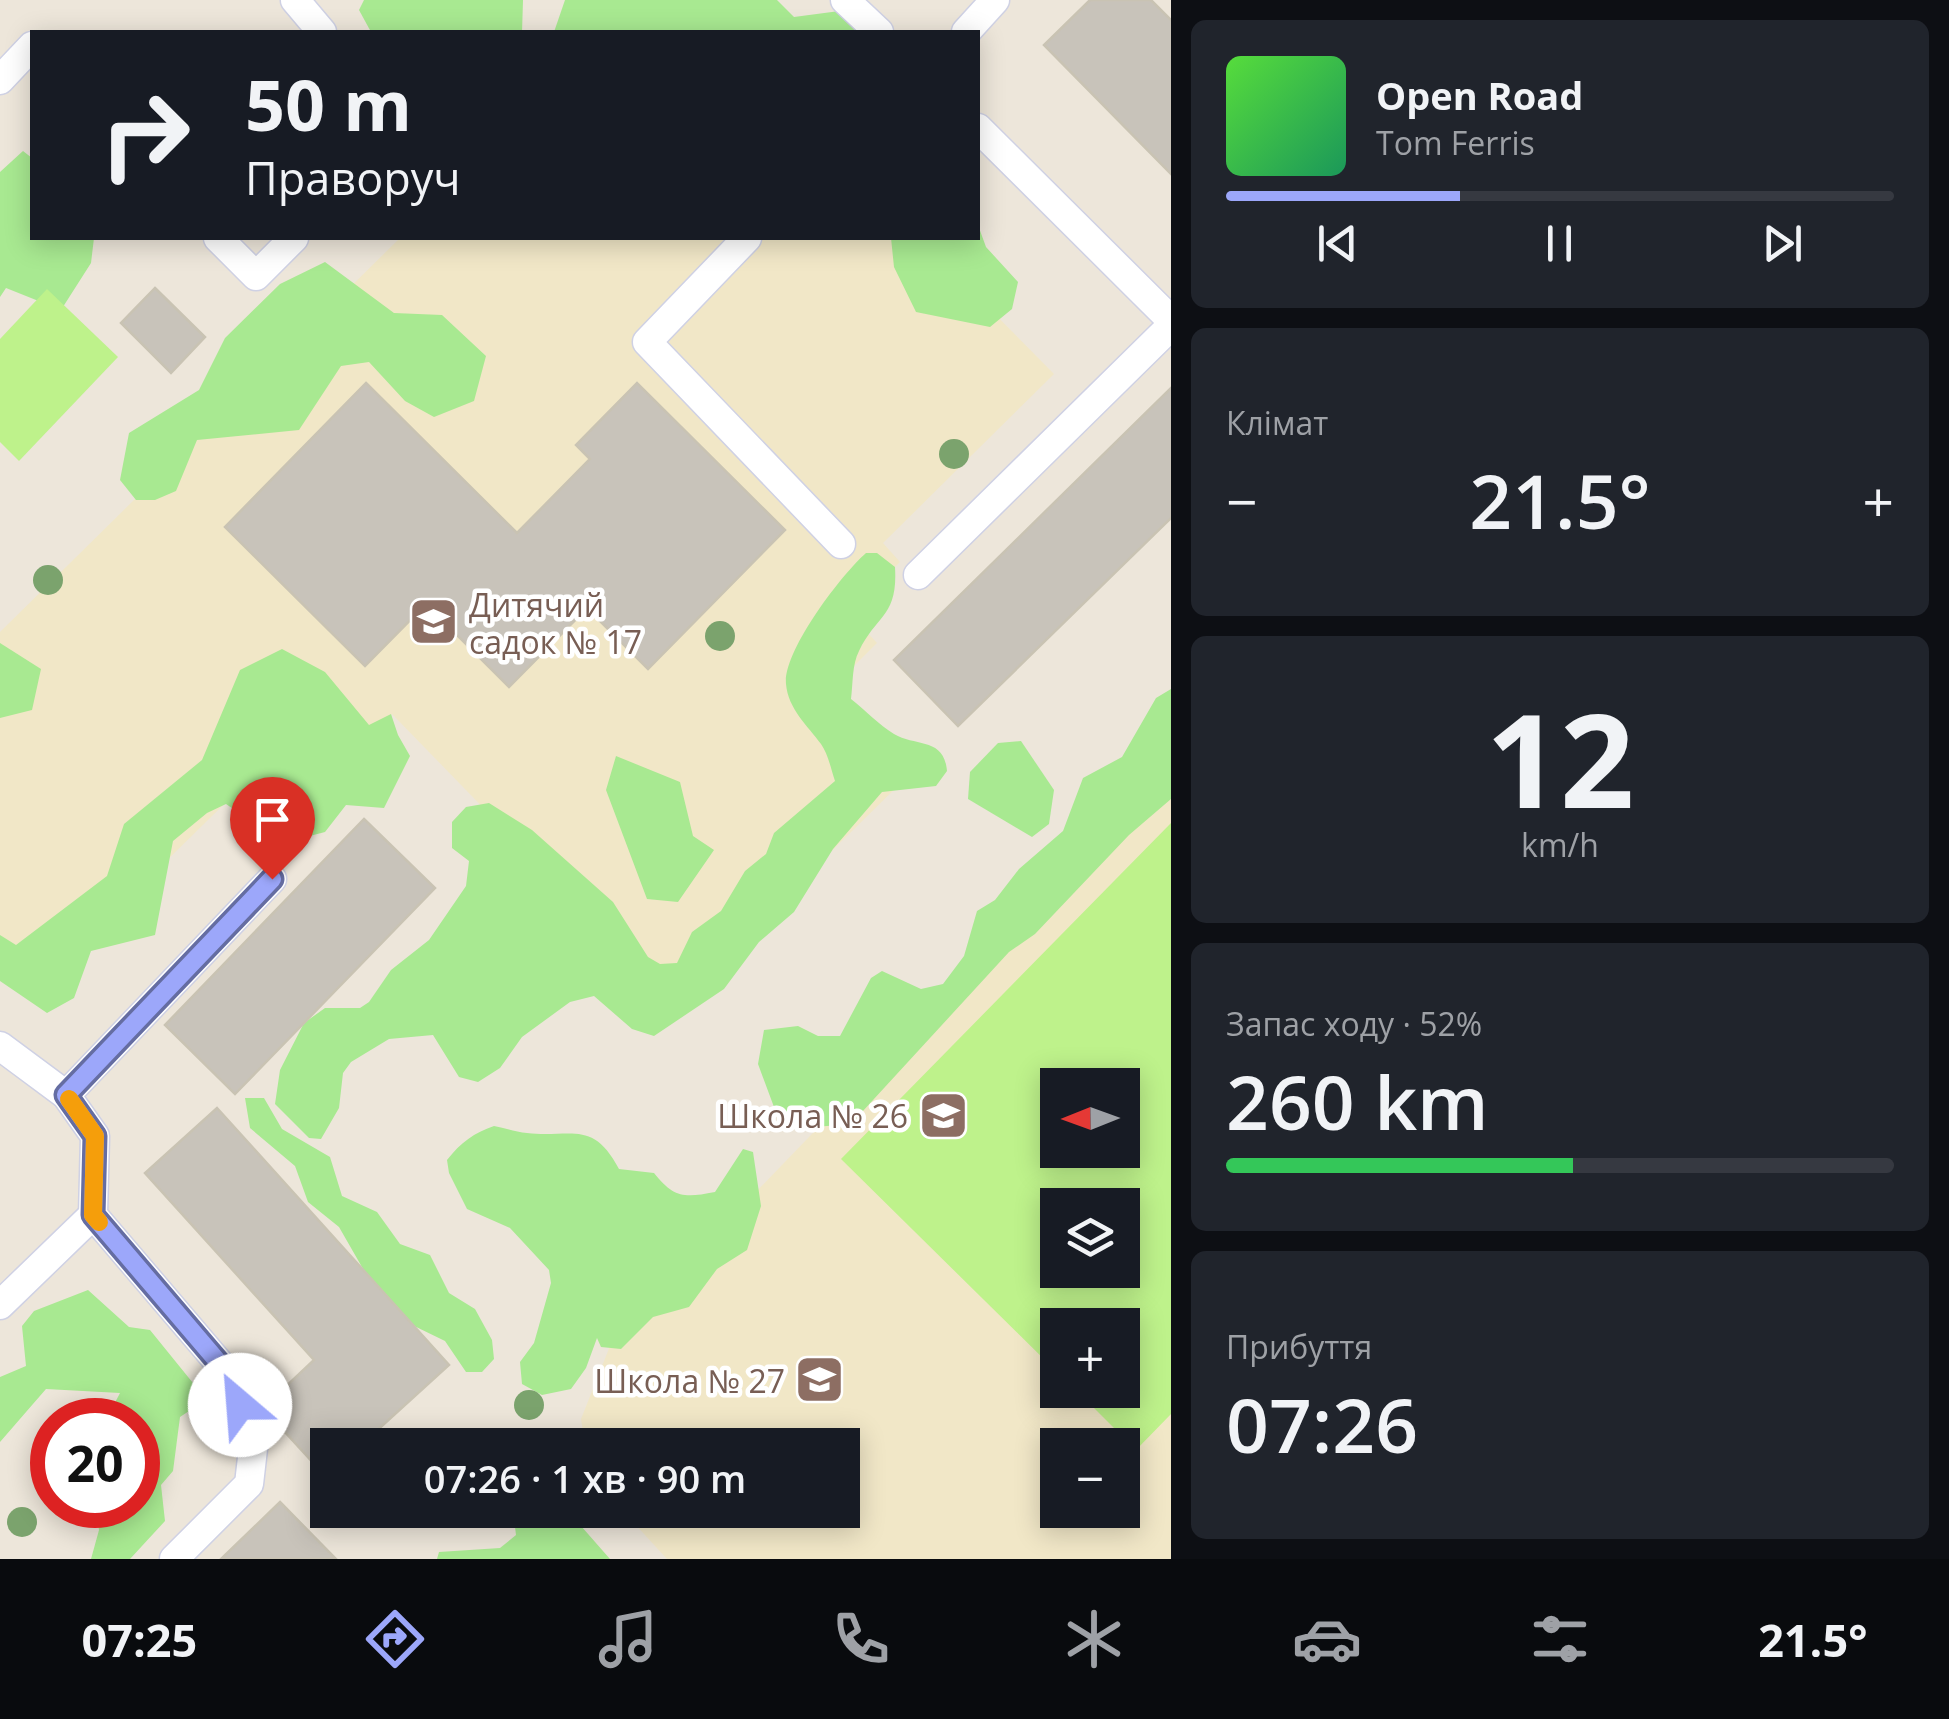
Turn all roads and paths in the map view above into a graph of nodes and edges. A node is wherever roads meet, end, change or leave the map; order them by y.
1 (295, 0) edge
2 (844, 0) edge
3 (995, 0) edge
4 (320, 30) edge
5 (877, 30) edge
6 (968, 30) edge
7 (30, 48) edge
8 (0, 80) edge
9 (980, 130) edge
10 (220, 240) edge
11 (292, 240) edge
12 (745, 240) edge
13 (1171, 322) edge
14 (1171, 324) edge
15 (841, 544) dead end
16 (918, 575) dead end
17 (272, 879) dead end
18 (0, 1046) edge
19 (66, 1095) junction
20 (93, 1215) junction
21 (0, 1305) edge
22 (174, 1559) edge

1 - 4 lane
2 - 5 lane
3 - 6 lane
7 - 8 lane
9 - 13 lane
10 - 11 lane
12 - 15 lane
14 - 16 lane
17 - 19 lane
18 - 19 lane
19 - 20 lane
20 - 21 lane
20 - 22 lane

